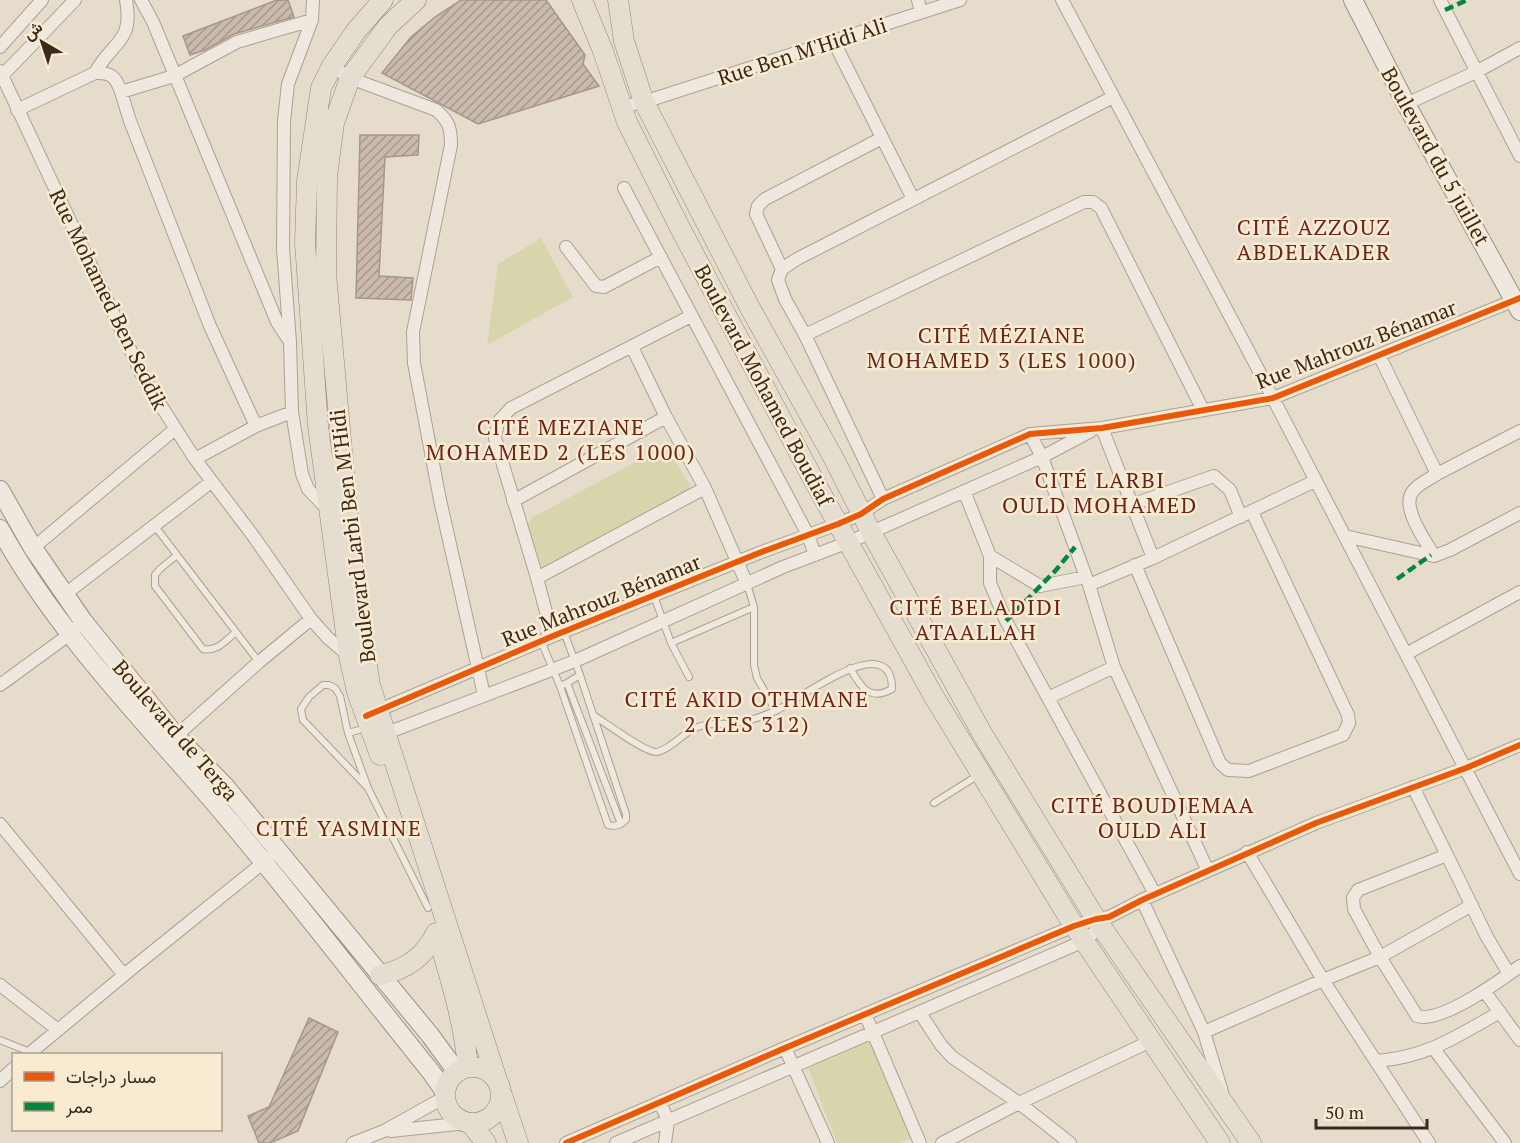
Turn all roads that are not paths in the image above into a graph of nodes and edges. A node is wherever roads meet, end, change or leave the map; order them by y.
1 (42, 0) edge
2 (75, 0) edge
3 (126, 0) edge
4 (141, 0) edge
5 (150, 0) edge
6 (313, 0) edge
7 (383, 0) edge
8 (416, 0) edge
9 (582, 0) edge
10 (618, 0) edge
11 (960, 0) edge
12 (1062, 0) edge
13 (1353, 0) edge
14 (1440, 0) edge
15 (920, 6) edge
16 (312, 20) junction
17 (155, 27) junction
18 (833, 40) junction
19 (0, 46) edge
20 (1520, 48) edge
21 (332, 66) junction
22 (1476, 72) junction
23 (95, 73) junction
24 (1, 75) edge
25 (174, 75) junction
26 (350, 78) junction
27 (121, 92) junction
28 (1113, 97) junction
29 (644, 102) junction
30 (1406, 104) junction
31 (621, 107) junction
32 (17, 110) junction
33 (882, 138) junction
34 (1520, 156) edge
35 (624, 188) dead end
36 (913, 199) junction
37 (566, 247) dead end
38 (661, 257) junction
39 (782, 269) junction
40 (1518, 303) edge
41 (691, 316) junction
42 (805, 335) junction
43 (290, 342) junction
44 (632, 347) junction
45 (1379, 355) junction
46 (1273, 398) junction
47 (1203, 410) junction
48 (292, 412) junction
49 (666, 417) junction
50 (256, 426) junction
51 (1098, 428) junction
52 (174, 430) junction
53 (1520, 430) edge
54 (1030, 434) junction
55 (1042, 457) junction
56 (195, 459) junction
57 (1437, 474) junction
58 (1315, 481) junction
59 (211, 482) junction
60 (705, 488) junction
61 (0, 490) edge
62 (964, 491) junction
63 (883, 499) junction
64 (513, 501) junction
65 (1131, 505) junction
66 (329, 512) junction
67 (1520, 513) edge
68 (861, 514) junction
69 (1246, 515) junction
70 (838, 524) junction
71 (154, 525) junction
72 (0, 529) edge
73 (871, 532) junction
74 (808, 535) junction
75 (1346, 536) junction
76 (849, 542) junction
77 (33, 548) junction
78 (177, 555) junction
79 (815, 555) junction
80 (990, 556) junction
81 (1434, 556) junction
82 (1153, 558) junction
83 (738, 562) junction
84 (1135, 565) junction
85 (537, 578) junction
86 (1088, 581) junction
87 (747, 584) junction
88 (1520, 592) edge
89 (64, 595) junction
90 (654, 596) junction
91 (754, 607) junction
92 (311, 619) junction
93 (83, 621) junction
94 (662, 622) junction
95 (550, 627) junction
96 (236, 632) junction
97 (564, 632) junction
98 (70, 634) junction
99 (541, 641) junction
100 (671, 643) junction
101 (1406, 654) junction
102 (357, 655) junction
103 (575, 661) junction
104 (259, 662) junction
105 (1114, 667) junction
106 (477, 668) junction
107 (850, 668) junction
108 (553, 670) junction
109 (580, 675) junction
110 (689, 677) dead end
111 (567, 683) junction
112 (0, 685) edge
113 (560, 686) junction
114 (484, 695) junction
115 (1048, 698) junction
116 (776, 711) junction
117 (593, 715) junction
118 (373, 725) junction
119 (348, 733) junction
120 (176, 736) junction
121 (1520, 745) edge
122 (1466, 768) junction
123 (980, 774) junction
124 (1413, 787) junction
125 (368, 788) junction
126 (934, 803) dead end
127 (0, 824) edge
128 (621, 824) junction
129 (278, 851) junction
130 (1247, 852) junction
131 (1447, 855) junction
132 (263, 863) junction
133 (1519, 868) edge
134 (1208, 871) junction
135 (1155, 894) junction
136 (1142, 900) junction
137 (1472, 905) junction
138 (428, 908) junction
139 (1102, 921) junction
140 (436, 933) junction
141 (1079, 934) junction
142 (1045, 939) junction
143 (1053, 955) junction
144 (1380, 957) junction
145 (1520, 966) edge
146 (1509, 974) junction
147 (124, 975) junction
148 (380, 975) junction
149 (1323, 980) junction
150 (0, 985) edge
151 (1485, 992) junction
152 (1500, 1012) junction
153 (920, 1013) junction
154 (865, 1014) junction
155 (58, 1030) junction
156 (1204, 1032) junction
157 (873, 1033) junction
158 (0, 1040) edge
159 (1520, 1040) edge
160 (1152, 1041) junction
161 (785, 1048) junction
162 (1434, 1049) junction
163 (30, 1053) edge
164 (1377, 1061) junction
165 (793, 1066) junction
166 (12, 1070) edge
167 (463, 1070) junction
168 (0, 1081) edge
169 (500, 1088) junction
170 (445, 1095) junction
171 (660, 1102) junction
172 (1019, 1103) junction
173 (1227, 1107) junction
174 (640, 1112) junction
175 (668, 1121) junction
176 (468, 1124) junction
177 (1240, 1126) junction
178 (648, 1130) junction
179 (377, 1138) edge
180 (1216, 1142) edge
181 (353, 1143) edge
182 (486, 1143) edge
183 (518, 1143) edge
184 (566, 1143) edge
185 (616, 1143) edge
186 (665, 1143) edge
187 (828, 1143) edge
188 (920, 1143) edge
189 (942, 1143) edge
190 (1070, 1143) edge
191 (1251, 1143) edge
192 (1429, 1143) edge
193 (1505, 1143) edge

1 - 19 street
2 - 24 street
3 - 23 street
4 - 17 street
5 - 17 street
6 - 16 street
7 - 21 main road, Boulevard Larbi Ben M'Hidi
8 - 26 main road, Boulevard Larbi Ben M'Hidi
9 - 31 main road, Boulevard Mohamed Boudiaf
10 - 29 main road, Boulevard Mohamed Boudiaf
11 - 15 street, Rue Ben M'Hidi Ali
12 - 28 street
13 - 30 main road, Boulevard du 5 juillet
14 - 22 street
15 - 18 street, Rue Ben M'Hidi Ali
16 - 25 street
16 - 43 street
17 - 25 street
18 - 29 street, Rue Ben M'Hidi Ali
18 - 33 street
20 - 22 street
21 - 26 street
21 - 66 main road, Boulevard Larbi Ben M'Hidi
22 - 30 street
22 - 34 street
23 - 27 street
23 - 32 street
24 - 32 street, Rue Mohamed Ben Seddik
25 - 27 street
25 - 43 street
26 - 102 main road, Boulevard Larbi Ben M'Hidi
26 - 106 street
27 - 50 street
28 - 36 street
28 - 46 street
29 - 31 street, Rue Ben M'Hidi Ali
29 - 68 main road, Boulevard Mohamed Boudiaf
30 - 40 main road, Boulevard du 5 juillet
31 - 70 main road, Boulevard Mohamed Boudiaf
32 - 52 street, Rue Mohamed Ben Seddik
33 - 36 street
33 - 39 street
35 - 38 street
36 - 39 street
37 - 38 street
38 - 41 street
39 - 42 street
40 - 45 street, Rue Mahrouz Bénamar
41 - 44 street
41 - 74 street
42 - 47 street
42 - 63 street
43 - 48 street
44 - 49 street
44 - 64 street
45 - 46 street, Rue Mahrouz Bénamar
45 - 57 street
46 - 47 street, Rue Mahrouz Bénamar
46 - 58 street
47 - 51 street, Rue Mahrouz Bénamar
48 - 50 street
48 - 66 street
49 - 60 street
49 - 64 street
50 - 56 street
51 - 54 street, Rue Mahrouz Bénamar
51 - 55 street, Rue Mahrouz Bénamar
51 - 65 street
52 - 56 street, Rue Mohamed Ben Seddik
52 - 77 street
53 - 57 street
54 - 55 street
54 - 63 street, Rue Mahrouz Bénamar
55 - 62 street, Rue Mahrouz Bénamar
55 - 86 street
56 - 59 street, Rue Mohamed Ben Seddik
57 - 81 street
58 - 69 street
58 - 75 street
59 - 71 street
59 - 92 street, Rue Mohamed Ben Seddik
60 - 83 street
60 - 85 street
61 - 77 main road, Boulevard de Terga
62 - 73 street, Rue Mahrouz Bénamar
62 - 80 street
63 - 68 street, Rue Mahrouz Bénamar
64 - 85 street
65 - 69 street
65 - 82 street
66 - 102 main road, Boulevard Larbi Ben M'Hidi
67 - 81 street
68 - 70 street, Rue Mahrouz Bénamar
68 - 73 main road, Boulevard Mohamed Boudiaf
69 - 82 street
69 - 84 street
70 - 74 street, Rue Mahrouz Bénamar
70 - 76 main road, Boulevard Mohamed Boudiaf
71 - 78 lane
71 - 89 street
72 - 98 main road, Boulevard de Terga
73 - 76 street, Rue Mahrouz Bénamar
73 - 139 main road, Boulevard Mohamed Boudiaf
74 - 79 street
74 - 83 street, Rue Mahrouz Bénamar
75 - 81 street
75 - 101 street
76 - 79 street, Rue Mahrouz Bénamar
76 - 123 main road, Boulevard Mohamed Boudiaf
77 - 89 main road, Boulevard de Terga
78 - 96 lane
78 - 96 lane
79 - 87 street, Rue Mahrouz Bénamar
80 - 86 street
80 - 115 street
82 - 84 street
83 - 87 street
83 - 90 street, Rue Mahrouz Bénamar
84 - 86 street
85 - 95 street
86 - 105 street
87 - 91 lane
87 - 94 street, Rue Mahrouz Bénamar
88 - 101 street
89 - 93 main road, Boulevard de Terga
90 - 94 lane
90 - 97 street, Rue Mahrouz Bénamar
91 - 100 lane
91 - 116 lane
92 - 102 street, Rue Mohamed Ben Seddik
92 - 104 street
93 - 98 street
93 - 120 main road, Boulevard de Terga
94 - 100 lane
94 - 103 street, Rue Mahrouz Bénamar
95 - 97 lane
95 - 99 lane
96 - 104 lane
97 - 99 street, Rue Mahrouz Bénamar
97 - 103 lane
98 - 112 street
98 - 132 main road, Boulevard de Terga
99 - 106 street, Rue Mahrouz Bénamar
99 - 108 lane
100 - 110 lane
101 - 122 street
102 - 118 main road, Boulevard Larbi Ben M'Hidi
103 - 108 street, Rue Mahrouz Bénamar
103 - 109 lane
104 - 120 street
105 - 115 street
105 - 134 street
106 - 114 street
106 - 118 street, Rue Mahrouz Bénamar
107 - 107 lane
107 - 116 lane
108 - 113 lane
108 - 114 street, Rue Mahrouz Bénamar
109 - 111 lane
109 - 117 lane
111 - 113 lane
111 - 128 lane
113 - 128 lane
114 - 118 street, Rue Mahrouz Bénamar
115 - 135 street
116 - 117 lane
117 - 128 lane
118 - 119 lane
118 - 138 main road, Boulevard Larbi Ben M'Hidi
118 - 169 main road, Boulevard Larbi Ben M'Hidi
119 - 125 lane
119 - 125 lane
120 - 129 main road, Boulevard de Terga
121 - 122 street
122 - 124 street
122 - 133 street
123 - 126 lane
123 - 141 main road, Boulevard Mohamed Boudiaf
124 - 130 street
124 - 131 street
125 - 138 lane
127 - 147 street
129 - 132 street
129 - 148 main road, Boulevard de Terga
130 - 134 street
130 - 149 street
131 - 137 street
131 - 144 street
132 - 147 street
132 - 170 main road, Boulevard de Terga
134 - 135 street
135 - 136 street
136 - 139 street
136 - 156 street
137 - 144 street
137 - 146 street
138 - 140 main road, Boulevard Larbi Ben M'Hidi
139 - 141 street
139 - 141 street
139 - 173 main road, Boulevard Mohamed Boudiaf
140 - 148 main road
140 - 167 main road, Boulevard Larbi Ben M'Hidi
141 - 142 street
141 - 143 street
141 - 160 main road, Boulevard Mohamed Boudiaf
142 - 143 street
142 - 154 street
143 - 153 street
144 - 149 street
144 - 151 street
145 - 146 street
146 - 151 street
147 - 155 street
148 - 167 main road, Boulevard de Terga
149 - 156 street
149 - 164 street
150 - 155 street
151 - 152 street
152 - 159 street
152 - 162 street
153 - 157 street
153 - 172 street
154 - 157 street
154 - 161 street
155 - 163 street
156 - 173 street
157 - 165 street
157 - 188 street
158 - 163 lane
160 - 172 street
160 - 180 main road, Boulevard Mohamed Boudiaf
161 - 165 street
161 - 171 street
162 - 164 street
162 - 193 street
164 - 192 street
165 - 175 street
165 - 187 street
166 - 168 street
167 - 169 main road
167 - 170 main road
169 - 176 main road
169 - 183 main road, Boulevard Larbi Ben M'Hidi
170 - 176 main road
170 - 179 street
171 - 174 street
171 - 175 street
172 - 189 street
172 - 190 street
173 - 177 main road, Boulevard Mohamed Boudiaf
174 - 178 street
174 - 184 street
175 - 178 street
175 - 186 street
176 - 179 street
176 - 182 main road
177 - 180 street, Boulevard Mohamed Boudiaf
177 - 191 main road, Boulevard Mohamed Boudiaf
178 - 185 street
178 - 186 street
179 - 181 street

